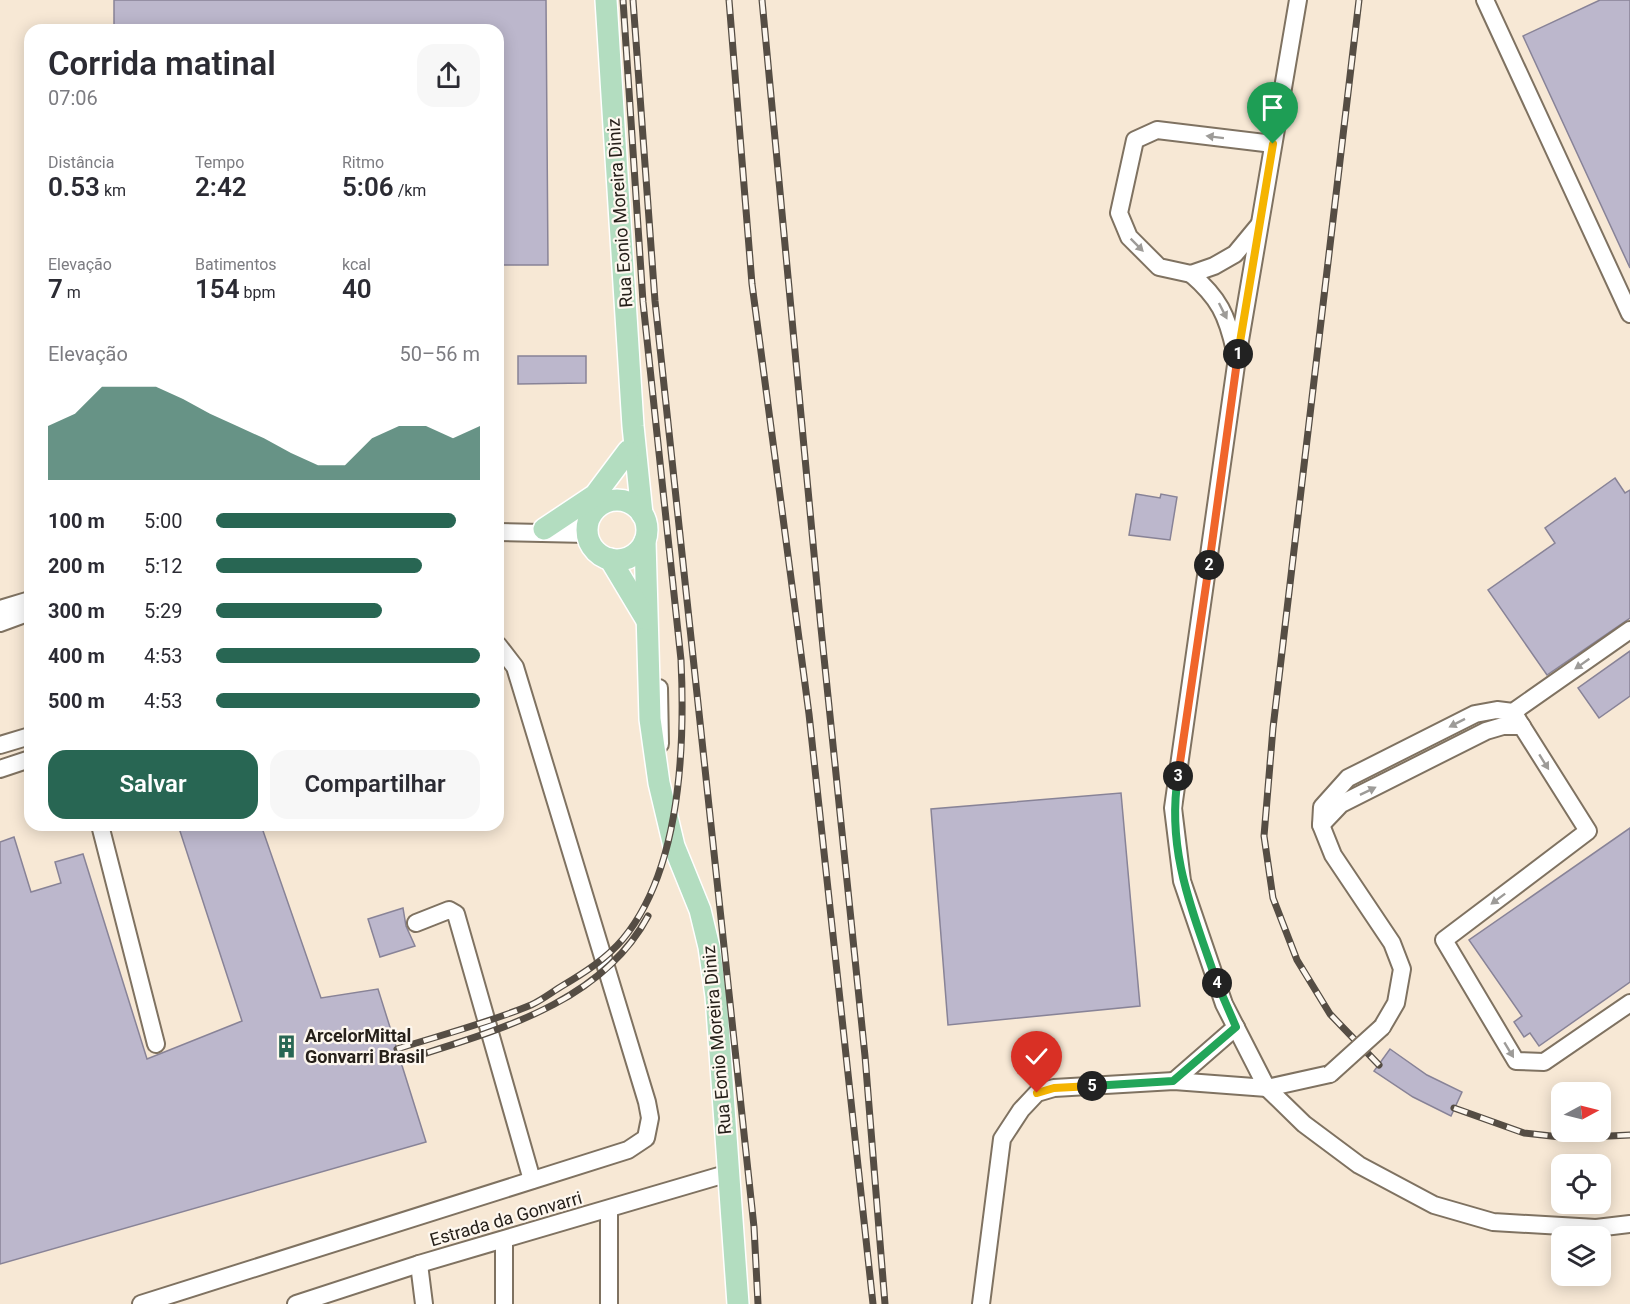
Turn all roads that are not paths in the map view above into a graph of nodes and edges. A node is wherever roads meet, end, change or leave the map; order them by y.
1 (606, 0) edge
2 (1298, 0) edge
3 (1485, 0) edge
4 (1273, 144) junction
5 (1260, 225) junction
6 (1191, 274) junction
7 (1630, 314) edge
8 (1237, 358) junction
9 (633, 426) junction
10 (628, 451) junction
11 (604, 503) junction
12 (645, 527) junction
13 (588, 528) junction
14 (544, 529) junction
15 (504, 532) edge
16 (516, 532) junction
17 (610, 560) junction
18 (24, 602) edge
19 (0, 609) edge
20 (24, 614) edge
21 (646, 620) junction
22 (0, 623) edge
23 (1630, 630) edge
24 (504, 652) edge
25 (1517, 719) junction
26 (24, 738) edge
27 (0, 745) edge
28 (24, 761) edge
29 (0, 769) edge
30 (658, 783) junction
31 (102, 831) edge
32 (416, 923) dead end
33 (1630, 1003) edge
34 (1236, 1027) junction
35 (156, 1044) dead end
36 (1173, 1081) junction
37 (1267, 1088) junction
38 (729, 1173) junction
39 (532, 1180) junction
40 (609, 1210) junction
41 (1630, 1224) edge
42 (504, 1240) junction
43 (419, 1264) junction
44 (343, 1297) edge
45 (141, 1304) edge
46 (296, 1304) edge
47 (424, 1304) edge
48 (504, 1304) edge
49 (609, 1304) edge
50 (738, 1304) edge
51 (981, 1304) edge

1 - 9 main road, Rua Eonio Moreira Diniz
2 - 4 street
3 - 7 street
4 - 5 street
4 -> 6 street
5 - 6 street
5 - 8 street
6 -> 8 street
8 - 34 street
9 - 10 main road, Rua Eonio Moreira Diniz
9 - 12 main road, Rua Eonio Moreira Diniz
10 - 11 main road, Rua Eonio Moreira Diniz
10 - 14 main road
11 - 12 main road
11 - 13 main road
12 - 17 main road
12 - 21 main road, Rua Eonio Moreira Diniz
12 - 30 street, Rua Eonio Moreira Diniz
13 - 14 street
13 - 16 street
13 - 17 main road
14 - 16 street
15 - 16 street
17 - 21 main road, Rua Eonio Moreira Diniz
18 - 19 street
20 - 22 street
21 - 30 main road, Rua Eonio Moreira Diniz
23 -> 25 street
24 - 39 street
25 -> 33 street
25 - 37 street, bridge
26 - 27 street
28 - 29 street
30 - 38 main road, Rua Eonio Moreira Diniz
31 - 35 street
32 - 39 street
34 - 36 street
34 - 37 street
36 - 37 street
36 - 51 street
37 - 41 street
38 - 40 street, Estrada da Gonvarri
38 - 50 main road, Rua Eonio Moreira Diniz
39 - 45 street
40 - 42 street, Estrada da Gonvarri
40 - 49 street
42 - 43 street, Estrada da Gonvarri
42 - 48 street
43 - 44 street, Estrada da Gonvarri
43 - 47 street
44 - 46 street, Estrada da Gonvarri

